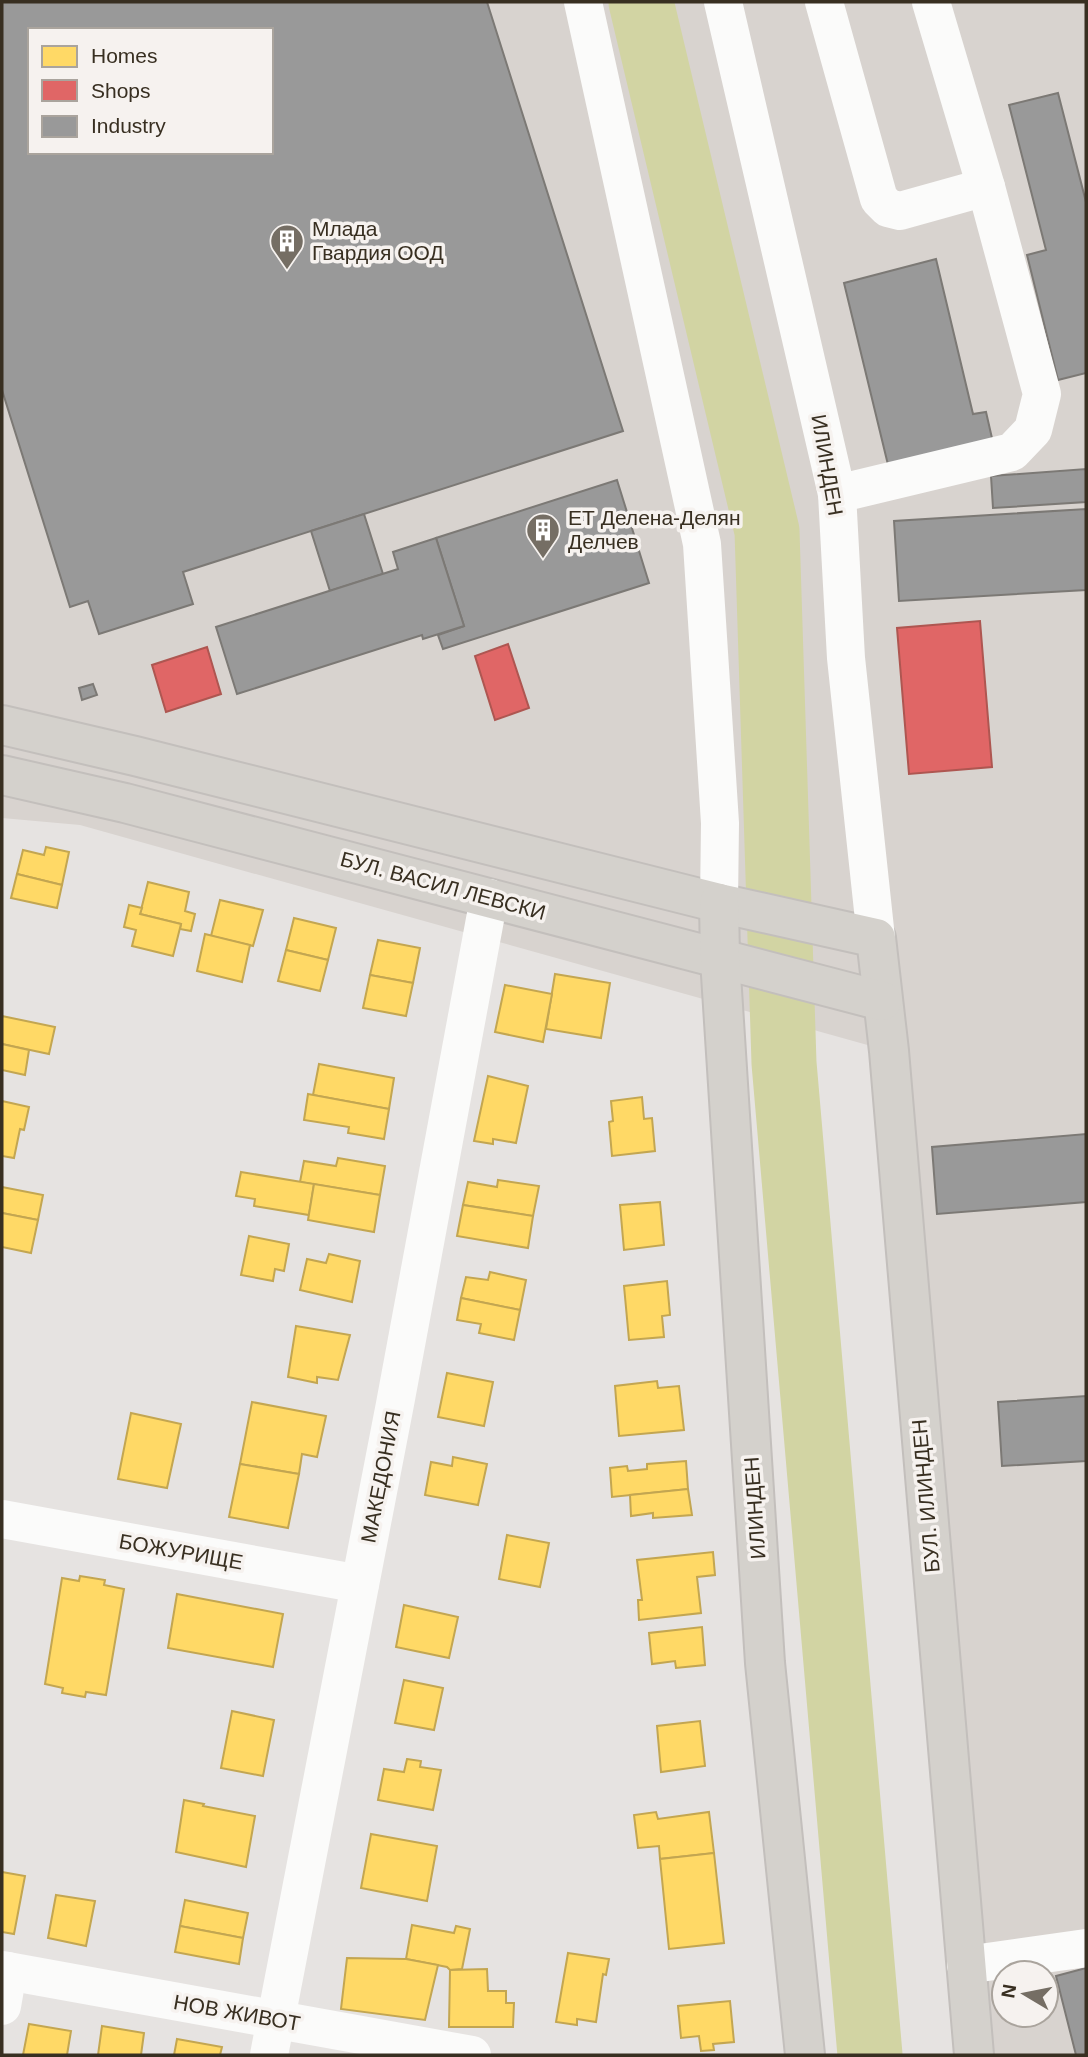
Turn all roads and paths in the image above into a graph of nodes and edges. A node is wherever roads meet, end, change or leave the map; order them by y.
1 (583, 2) edge
2 (723, 2) edge
3 (824, 2) edge
4 (931, 2) edge
5 (986, 187) junction
6 (837, 494) junction
7 (2, 725) edge
8 (2, 775) edge
9 (489, 898) junction
10 (736, 906) junction
11 (876, 937) junction
12 (734, 963) junction
13 (883, 1001) junction
14 (2, 1519) edge
15 (360, 1584) junction
16 (1086, 1948) edge
17 (966, 1965) junction
18 (4, 1983) edge
19 (272, 2038) edge
20 (472, 2055) edge
21 (805, 2055) edge
22 (974, 2055) edge

1 - 10 street
2 - 6 street, ИЛИНДЕН
3 - 5 street
4 - 5 street
5 - 6 street
6 - 11 street, ИЛИНДЕН
7 - 10 main road
8 - 9 main road, БУЛ. ВАСИЛ ЛЕВСКИ
9 - 12 main road, БУЛ. ВАСИЛ ЛЕВСКИ
9 - 15 street, МАКЕДОНИЯ
10 - 11 main road
10 - 12 main road
11 - 13 main road, БУЛ. ИЛИНДЕН
12 - 13 main road, БУЛ. ВАСИЛ ЛЕВСКИ
12 - 21 main road, ИЛИНДЕН
13 - 17 main road, БУЛ. ИЛИНДЕН
14 - 15 street, БОЖУРИЩЕ
15 - 19 street, МАКЕДОНИЯ
16 - 17 street
17 - 22 main road, БУЛ. ИЛИНДЕН
18 - 19 street, НОВ ЖИВОТ
19 - 20 street, НОВ ЖИВОТ

